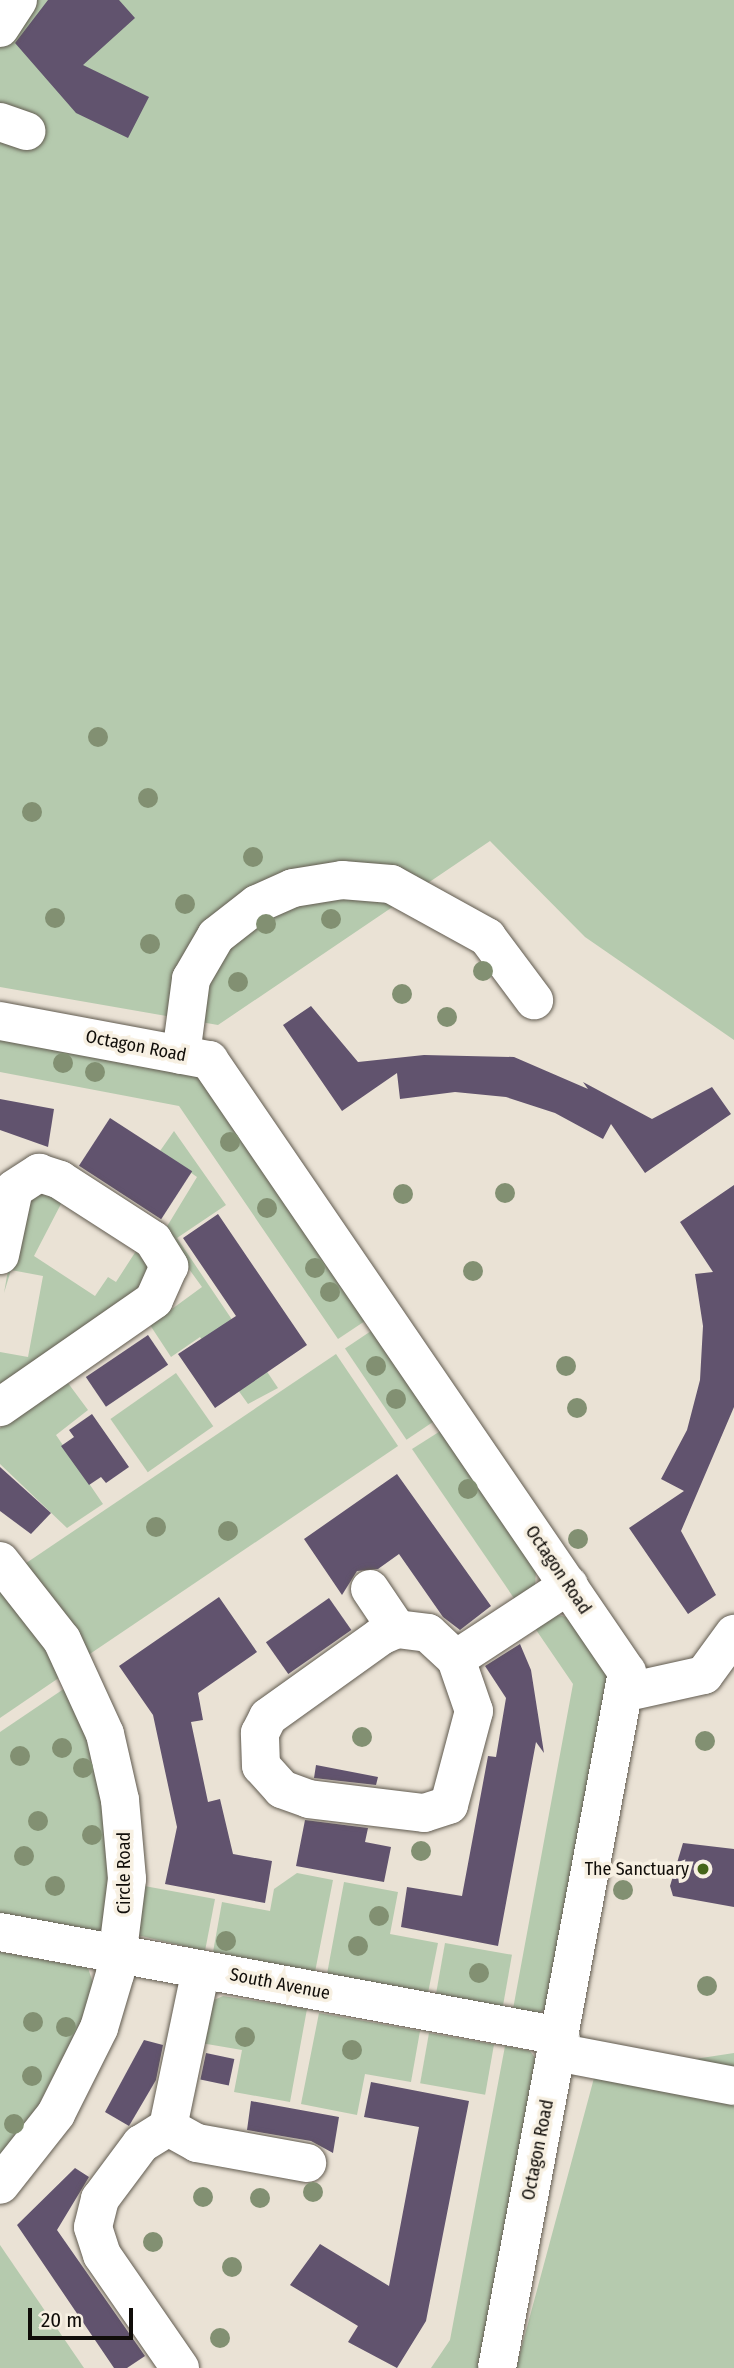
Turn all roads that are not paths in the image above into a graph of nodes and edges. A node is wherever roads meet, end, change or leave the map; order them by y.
1 (18, 0) edge
2 (0, 28) edge
3 (534, 1000) dead end
4 (0, 1021) edge
5 (181, 1055) junction
6 (0, 1255) edge
7 (0, 1406) edge
8 (0, 1561) edge
9 (569, 1586) junction
10 (370, 1589) dead end
11 (397, 1629) junction
12 (734, 1634) edge
13 (456, 1659) junction
14 (624, 1693) junction
15 (0, 1932) edge
16 (119, 1954) junction
17 (201, 1969) junction
18 (558, 2044) junction
19 (734, 2086) edge
20 (168, 2127) junction
21 (307, 2162) dead end
22 (0, 2185) edge
23 (180, 2368) edge
24 (497, 2368) edge

1 - 2 street
3 - 5 street
4 - 5 street, Octagon Road
5 - 9 street, Octagon Road
6 - 7 street
8 - 16 street, Circle Road
9 - 13 street
9 - 14 street, Octagon Road
10 - 11 street
11 - 13 street
11 - 13 street
12 - 14 street
14 - 18 street, Octagon Road
15 - 16 street, South Avenue
16 - 17 street, South Avenue
16 - 22 street, Circle Road
17 - 18 street, South Avenue
17 - 20 street
18 - 19 street, South Avenue
18 - 24 street, Octagon Road
20 - 21 street
20 - 23 street

